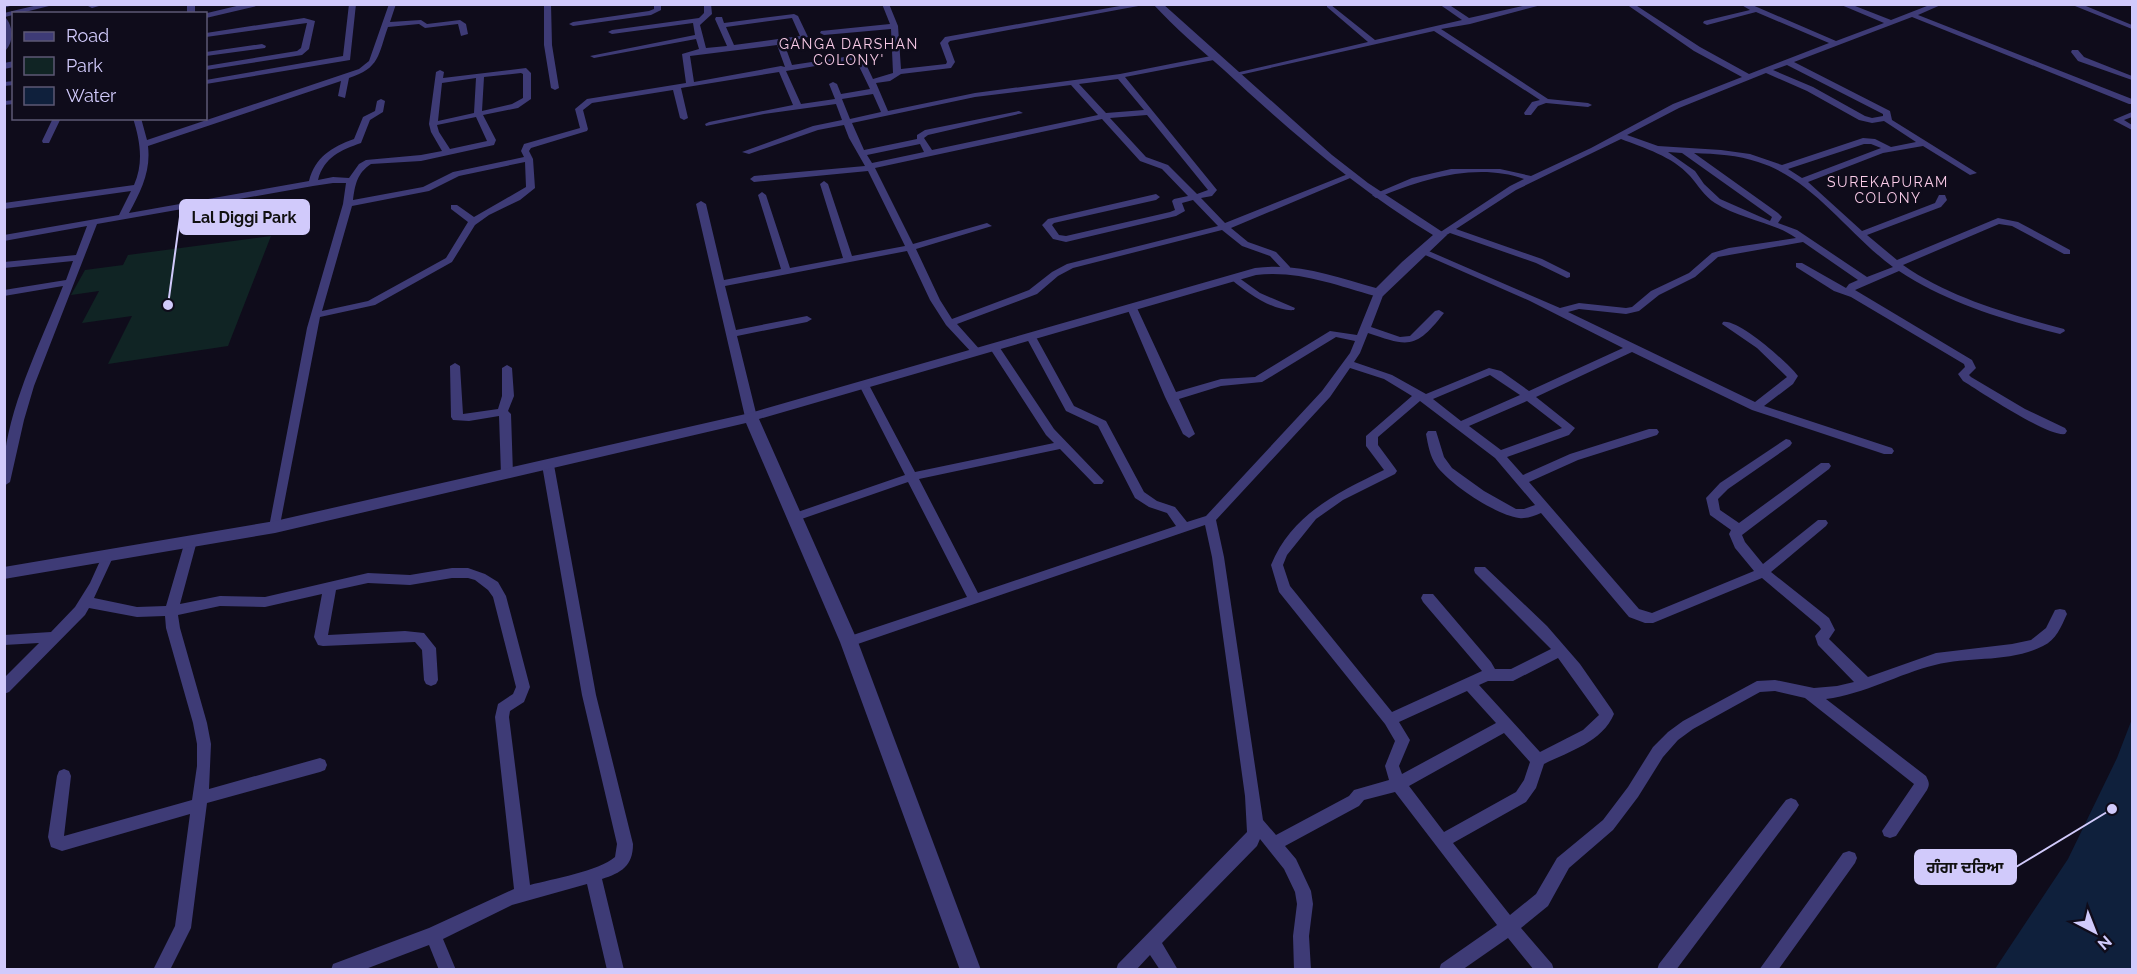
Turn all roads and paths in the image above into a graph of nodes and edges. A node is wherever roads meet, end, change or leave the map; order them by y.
1 (13, 4) edge
2 (54, 4) edge
3 (104, 4) edge
4 (261, 4) edge
5 (353, 4) edge
6 (393, 4) edge
7 (547, 4) edge
8 (658, 4) edge
9 (707, 4) edge
10 (885, 4) edge
11 (1146, 4) edge
12 (1157, 4) edge
13 (1442, 4) edge
14 (1500, 4) edge
15 (1542, 4) edge
16 (1629, 4) edge
17 (1743, 4) edge
18 (1842, 4) edge
19 (1941, 4) edge
20 (2073, 4) edge
21 (4, 6) edge
22 (92, 6) dead end
23 (1329, 6) edge
24 (240, 7) edge
25 (1757, 10) junction
26 (23, 12) edge
27 (1510, 12) junction
28 (207, 15) edge
29 (1913, 15) junction
30 (4, 17) edge
31 (703, 18) junction
32 (1470, 22) junction
33 (1707, 23) dead end
34 (1891, 23) junction
35 (573, 24) dead end
36 (385, 25) junction
37 (723, 25) junction
38 (266, 26) junction
39 (894, 26) junction
40 (11, 27) edge
41 (2133, 27) edge
42 (1436, 29) junction
43 (612, 32) dead end
44 (824, 33) dead end
45 (464, 34) dead end
46 (207, 35) edge
47 (699, 36) junction
48 (11, 37) edge
49 (780, 42) junction
50 (1374, 44) junction
51 (1837, 44) junction
52 (262, 46) junction
53 (732, 48) junction
54 (5, 50) edge
55 (703, 51) junction
56 (2075, 52) dead end
57 (207, 54) edge
58 (594, 56) dead end
59 (1216, 57) junction
60 (259, 60) junction
61 (1788, 62) junction
62 (207, 68) edge
63 (785, 68) junction
64 (1767, 69) junction
65 (896, 72) junction
66 (480, 75) junction
67 (1235, 75) junction
68 (1120, 76) junction
69 (345, 77) junction
70 (1748, 77) junction
71 (2133, 78) edge
72 (207, 82) edge
73 (871, 82) junction
74 (1073, 82) junction
75 (690, 84) junction
76 (833, 84) dead end
77 (676, 86) junction
78 (555, 88) dead end
79 (875, 91) junction
80 (342, 96) dead end
81 (838, 99) junction
82 (381, 101) dead end
83 (1546, 101) junction
84 (2133, 102) edge
85 (1588, 105) dead end
86 (798, 107) junction
87 (1149, 112) junction
88 (1019, 113) dead end
89 (1528, 113) dead end
90 (478, 114) junction
91 (886, 114) junction
92 (2133, 114) edge
93 (1104, 116) junction
94 (684, 118) dead end
95 (1886, 118) junction
96 (56, 120) edge
97 (138, 120) edge
98 (846, 122) junction
99 (433, 124) junction
100 (708, 124) dead end
101 (2133, 128) edge
102 (1621, 136) junction
103 (46, 141) dead end
104 (921, 141) junction
105 (1924, 143) junction
106 (145, 144) junction
107 (1658, 148) junction
108 (1889, 149) junction
109 (1684, 150) junction
110 (746, 152) dead end
111 (448, 153) junction
112 (862, 153) junction
113 (929, 153) junction
114 (529, 159) junction
115 (870, 167) junction
116 (1781, 168) junction
117 (1973, 173) dead end
118 (1352, 176) junction
119 (754, 179) dead end
120 (1531, 179) junction
121 (351, 181) junction
122 (1802, 181) junction
123 (313, 183) junction
124 (824, 184) dead end
125 (138, 187) junction
126 (762, 195) dead end
127 (1376, 195) junction
128 (1156, 197) dead end
129 (1195, 197) junction
130 (1942, 197) dead end
131 (348, 204) junction
132 (701, 204) dead end
133 (4, 206) edge
134 (454, 207) dead end
135 (122, 218) junction
136 (474, 222) junction
137 (93, 223) junction
138 (1773, 224) junction
139 (987, 226) dead end
140 (1224, 227) junction
141 (1445, 232) junction
142 (1862, 234) junction
143 (4, 238) edge
144 (1805, 239) junction
145 (908, 248) junction
146 (1421, 251) junction
147 (2067, 252) dead end
148 (80, 257) junction
149 (848, 258) junction
150 (4, 265) edge
151 (1799, 265) dead end
152 (1899, 266) junction
153 (1287, 268) junction
154 (786, 271) junction
155 (1568, 275) dead end
156 (1235, 278) junction
157 (1866, 281) junction
158 (70, 282) junction
159 (720, 285) junction
160 (4, 293) edge
161 (1379, 293) junction
162 (1853, 294) junction
163 (1132, 308) junction
164 (1290, 308) dead end
165 (1560, 312) junction
166 (1439, 313) dead end
167 (316, 315) junction
168 (807, 319) dead end
169 (950, 323) junction
170 (1727, 324) dead end
171 (2060, 331) dead end
172 (1363, 333) junction
173 (732, 334) junction
174 (1031, 337) junction
175 (994, 347) junction
176 (1632, 348) junction
177 (976, 352) junction
178 (1348, 363) junction
179 (455, 366) dead end
180 (507, 368) dead end
181 (864, 385) junction
182 (1423, 396) junction
183 (1528, 396) junction
184 (1171, 397) junction
185 (1756, 406) junction
186 (502, 412) junction
187 (751, 417) junction
188 (18, 420) junction
189 (4, 423) edge
190 (1461, 425) junction
191 (2061, 431) dead end
192 (1653, 432) dead end
193 (1188, 434) dead end
194 (1432, 434) dead end
195 (1786, 443) dead end
196 (1062, 445) junction
197 (1888, 452) dead end
198 (1499, 455) junction
199 (548, 465) junction
200 (1825, 466) dead end
201 (507, 474) junction
202 (911, 477) junction
203 (1098, 481) dead end
204 (1521, 481) junction
205 (4, 482) edge
206 (1543, 507) junction
207 (793, 518) junction
208 (1210, 519) junction
209 (1822, 523) dead end
210 (274, 527) junction
211 (1185, 528) junction
212 (1739, 529) junction
213 (191, 541) junction
214 (108, 555) junction
215 (1480, 570) dead end
216 (1763, 572) junction
217 (4, 573) edge
218 (330, 586) junction
219 (1428, 598) dead end
220 (975, 599) junction
221 (86, 602) junction
222 (171, 610) junction
223 (2060, 614) dead end
224 (56, 636) junction
225 (4, 640) edge
226 (849, 642) junction
227 (1560, 651) junction
228 (1487, 675) junction
229 (431, 680) dead end
230 (1864, 683) junction
231 (1468, 684) junction
232 (4, 688) edge
233 (1810, 695) junction
234 (1390, 720) junction
235 (1506, 725) junction
236 (1538, 760) junction
237 (320, 765) dead end
238 (64, 776) dead end
239 (1398, 784) junction
240 (200, 801) junction
241 (1791, 805) dead end
242 (1256, 823) junction
243 (1890, 831) dead end
244 (1442, 841) junction
245 (1275, 844) junction
246 (1849, 858) dead end
247 (593, 875) junction
248 (524, 894) junction
249 (1509, 927) junction
250 (433, 935) junction
251 (1151, 941) junction
252 (161, 969) edge
253 (339, 969) edge
254 (448, 969) edge
255 (616, 969) edge
256 (971, 969) edge
257 (1124, 969) edge
258 (1170, 969) edge
259 (1303, 969) edge
260 (1447, 969) edge
261 (1546, 969) edge
262 (1665, 969) edge
263 (1767, 969) edge

1 - 21 street
2 - 26 street
3 - 22 street
4 - 24 street
5 - 72 street
6 - 36 street
7 - 78 street
8 - 35 street
9 - 31 street
10 - 39 street
11 - 65 street
12 - 59 street
13 - 32 street
14 - 27 street
15 - 27 street
16 - 70 street
17 - 25 street
18 - 34 street
19 - 29 street
20 - 41 street
23 - 50 street
24 - 28 street
25 - 33 street
25 - 51 street
27 - 32 street
29 - 34 street
29 - 84 street
30 - 40 street
31 - 37 street
31 - 43 street
31 - 47 street
32 - 42 street
34 - 51 street
36 - 45 street
36 - 69 street
37 - 49 street
37 - 53 street
38 - 46 street
38 - 52 street
38 - 60 street
39 - 44 street
39 - 65 street
40 - 48 street
42 - 50 street
42 - 83 street
47 - 55 street
47 - 58 street
48 - 54 street
49 - 53 street
49 - 63 street
50 - 67 street
51 - 61 street
52 - 57 street
52 - 60 street
53 - 55 street
55 - 75 street
56 - 71 street
59 - 67 street
59 - 68 street
60 - 62 street
61 - 64 street
61 - 95 street
63 - 73 street
63 - 75 street
63 - 86 street
64 - 70 street
64 - 95 street
65 - 73 street
66 - 90 street
66 - 90 street
66 - 99 street
67 - 118 street
68 - 74 street
68 - 87 street
69 - 80 street
69 - 106 street
70 - 102 street
73 - 79 street
74 - 91 street
74 - 93 street
75 - 77 street
76 - 81 street
77 - 94 street
77 - 114 street
79 - 81 street
79 - 91 street
81 - 86 street
81 - 98 street
82 - 123 street
83 - 85 street
83 - 89 street
86 - 100 street
87 - 93 street
87 - 129 street
88 - 104 street
90 - 99 street
90 - 111 street
91 - 98 street
92 - 101 street
93 - 113 street
93 - 129 street
95 - 105 street
96 - 103 street
97 - 106 street
98 - 110 street
98 - 112 street
99 - 111 street
102 - 107 street
102 - 120 street
104 - 112 street
104 - 113 street
105 - 108 street
105 - 117 street
106 - 125 street
107 - 109 street
107 - 138 street
108 - 116 street
108 - 122 street
109 - 116 street
109 - 138 street
111 - 121 street
112 - 115 street
113 - 115 street
114 - 131 street
114 - 136 street
115 - 119 street
115 - 145 street
116 - 122 street
118 - 127 street
118 - 140 street
120 - 127 street
120 - 141 street
121 - 123 street
121 - 131 street
122 - 142 street
123 - 135 street
124 - 149 street
125 - 133 street
125 - 135 street
126 - 154 street
127 - 141 street
128 - 129 street
129 - 140 street
130 - 142 street
131 - 167 street
132 - 159 street
134 - 136 street
135 - 137 street
136 - 167 street
137 - 143 street
137 - 148 street
138 - 144 street
139 - 145 street
140 - 153 street
140 - 169 street
141 - 146 street
141 - 155 street
142 - 152 street
144 - 157 street
144 - 165 street
145 - 149 street
145 - 169 street
146 - 161 street
146 - 165 street
147 - 152 street
148 - 150 street
148 - 158 street
149 - 154 street
151 - 162 street
152 - 157 street
152 - 171 street
153 - 156 street
153 - 161 street
154 - 159 street
156 - 163 street
156 - 164 street
157 - 162 street
158 - 160 street
158 - 188 street
159 - 173 street
161 - 172 street
162 - 191 street
163 - 174 street
163 - 184 street
165 - 176 street
166 - 172 street
167 - 210 street
168 - 173 street
169 - 177 street
170 - 185 street
172 - 178 street
172 - 184 street
173 - 187 street
174 - 175 street
174 - 211 street
175 - 177 street
175 - 196 street
176 - 183 street
176 - 185 street
177 - 181 street
178 - 182 street
178 - 208 street
179 - 186 street
180 - 186 street
181 - 187 street
181 - 202 street
182 - 183 street
182 - 190 street
182 - 234 street
183 - 190 street
183 - 198 street
184 - 193 street
185 - 197 street
186 - 201 street
187 - 199 street
187 - 207 street
188 - 189 street
188 - 205 street
190 - 198 street
192 - 204 street
194 - 206 street
195 - 212 street
196 - 202 street
196 - 203 street
198 - 204 street
199 - 201 street
199 - 247 street
200 - 212 street
201 - 210 street
202 - 207 street
202 - 220 street
204 - 206 street
206 - 216 street
207 - 226 street
208 - 211 street
208 - 242 street
209 - 216 street
210 - 213 street
211 - 220 street
212 - 216 street
213 - 214 street
213 - 222 street
214 - 217 street
214 - 221 street
215 - 227 street
216 - 230 street
218 - 222 street
218 - 229 street
218 - 248 street
219 - 228 street
220 - 226 street
221 - 222 street
221 - 224 street
222 - 240 street
223 - 230 street
224 - 225 street
224 - 232 street
226 - 256 street
227 - 228 street
227 - 236 street
228 - 231 street
230 - 233 street
231 - 234 street
231 - 235 street
233 - 243 street
233 - 249 street
234 - 239 street
235 - 236 street
235 - 239 street
236 - 244 street
237 - 240 street
238 - 240 street
239 - 244 street
239 - 245 street
240 - 252 street
241 - 262 street
242 - 245 street
242 - 251 street
244 - 249 street
245 - 259 street
246 - 263 street
247 - 248 street
247 - 255 street
248 - 250 street
249 - 260 street
249 - 261 street
250 - 253 street
250 - 254 street
251 - 257 street
251 - 258 street

